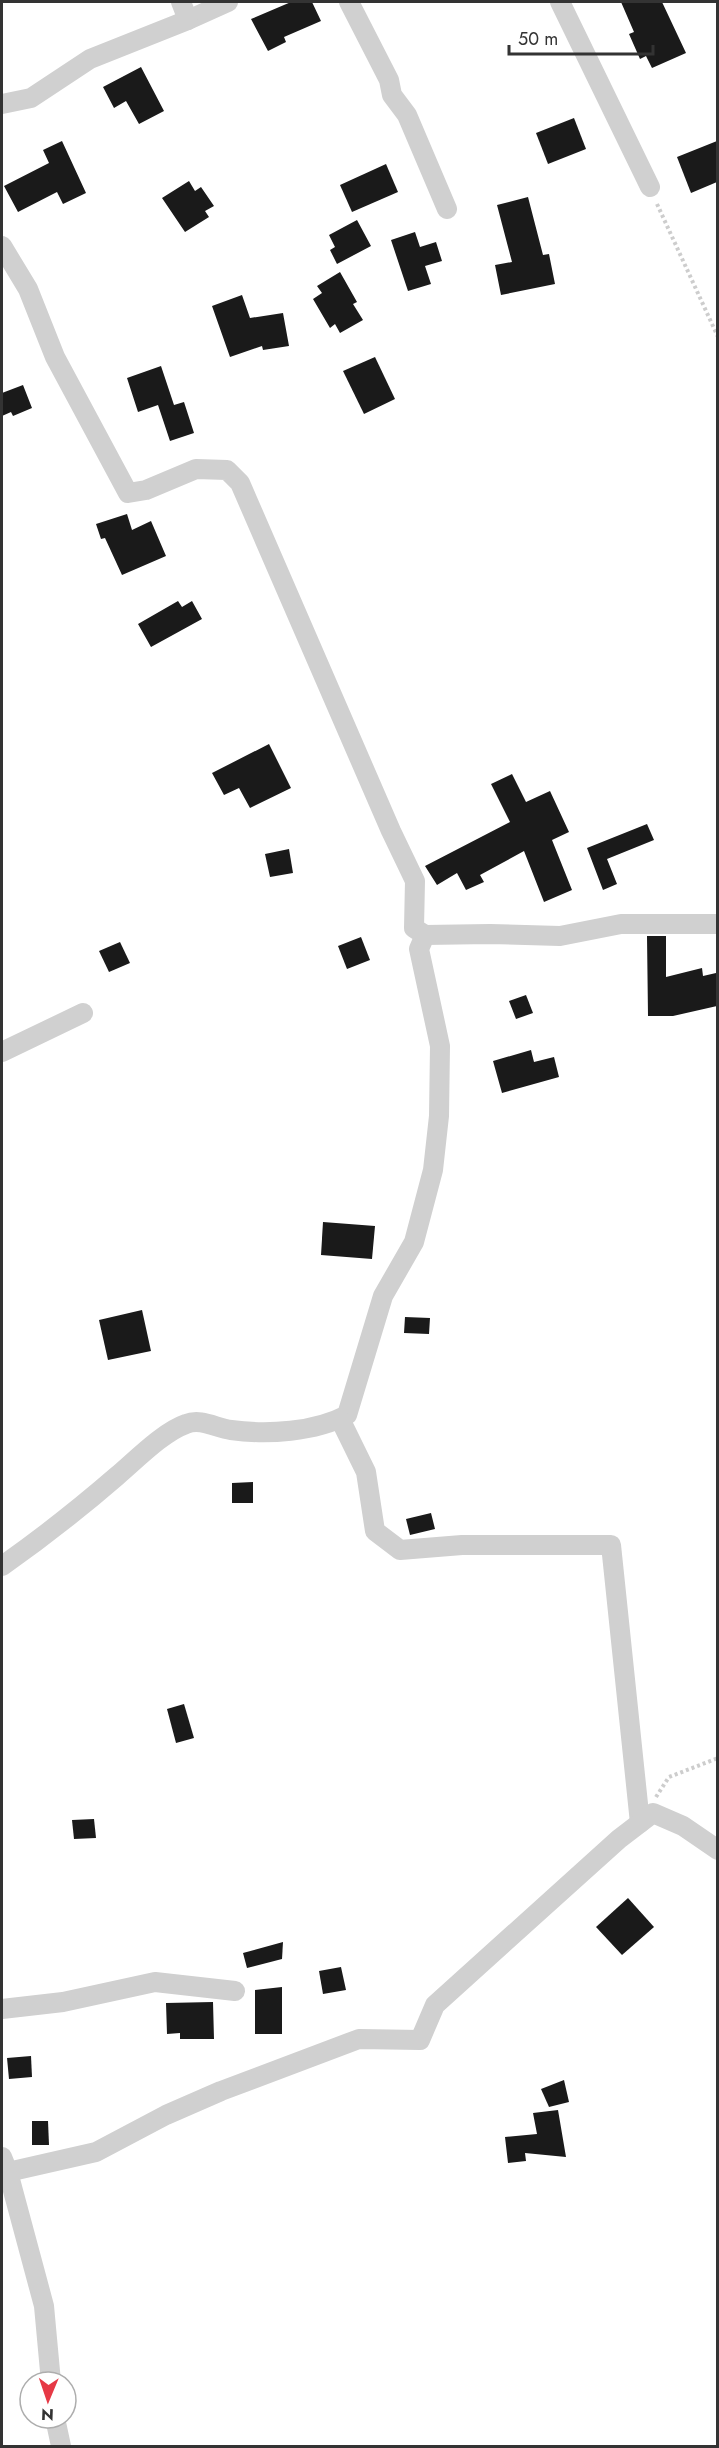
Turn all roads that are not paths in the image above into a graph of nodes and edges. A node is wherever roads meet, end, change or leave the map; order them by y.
1 (228, 2) edge
2 (349, 2) edge
3 (560, 2) edge
4 (184, 11) edge
5 (2, 104) edge
6 (650, 187) road end
7 (447, 209) dead end
8 (2, 246) edge
9 (717, 924) edge
10 (425, 935) junction
11 (83, 1013) dead end
12 (2, 1052) edge
13 (340, 1419) junction
14 (2, 1566) edge
15 (640, 1823) junction
16 (717, 1850) edge
17 (235, 1991) dead end
18 (2, 2009) edge
19 (5, 2164) edge
20 (50, 2370) edge
21 (58, 2430) edge
22 (61, 2446) edge

1 - 4 street
2 - 7 street
3 - 6 street
4 - 5 street
8 - 10 street
9 - 10 street
10 - 13 street
11 - 12 street
13 - 14 street
13 - 15 street
15 - 16 street
15 - 19 street
17 - 18 street
19 - 20 street
21 - 22 street

